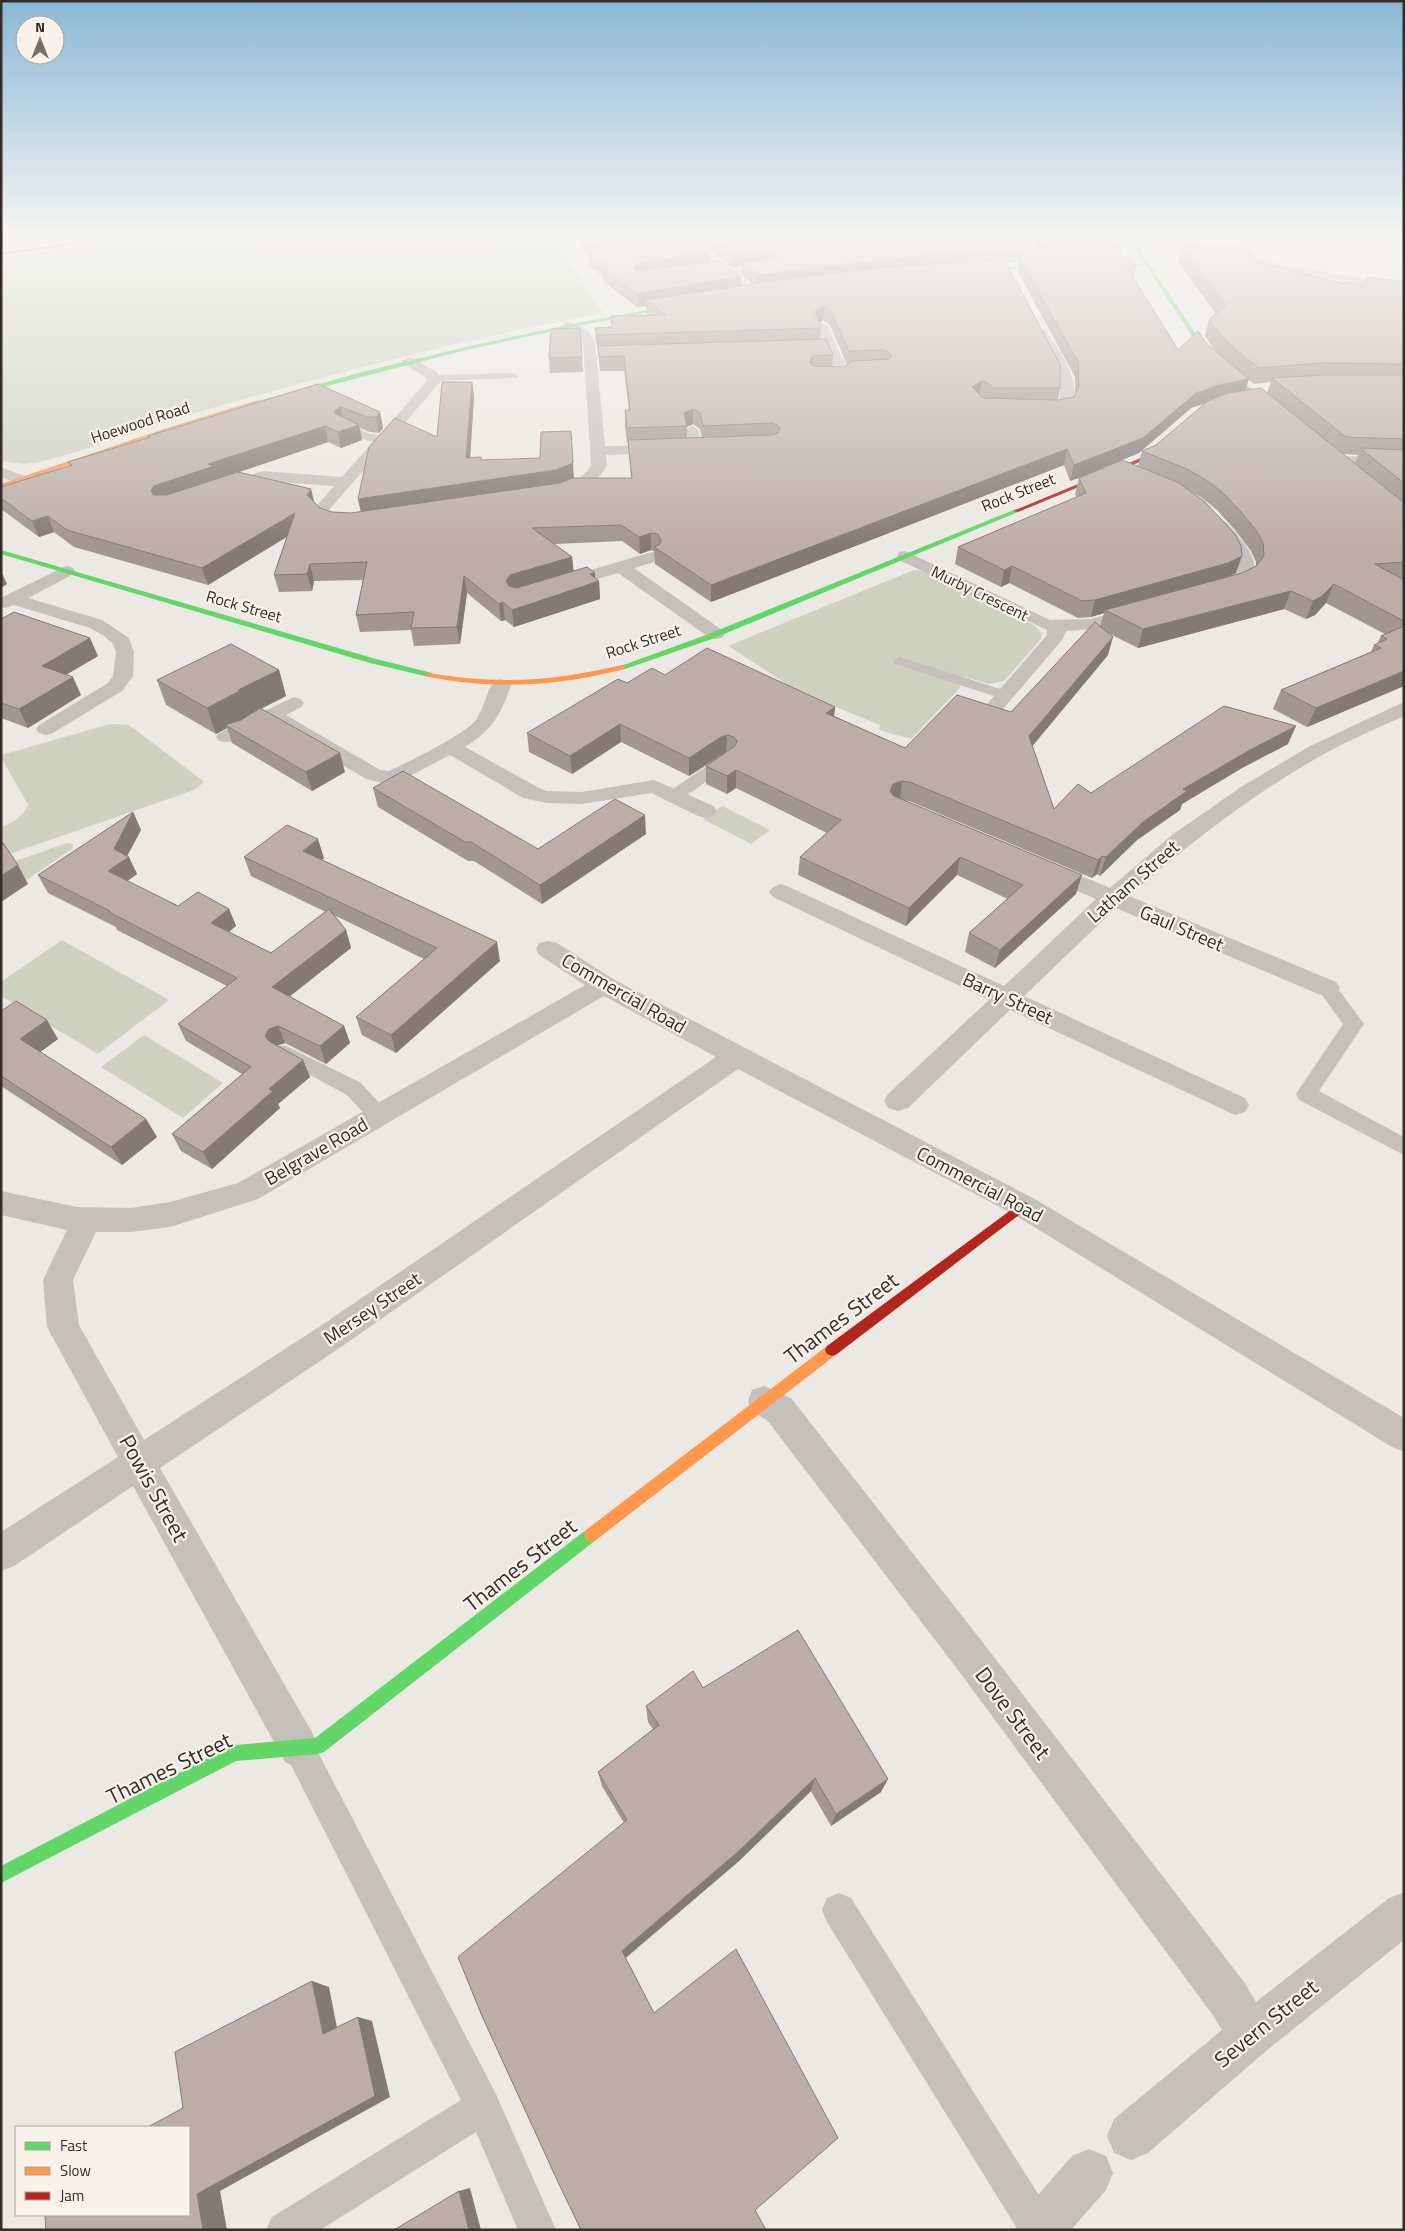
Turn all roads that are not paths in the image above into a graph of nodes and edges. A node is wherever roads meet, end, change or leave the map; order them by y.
1 (510, 338) edge
2 (586, 338) edge
3 (824, 338) edge
4 (1045, 338) edge
5 (1196, 338) edge
6 (590, 355) junction
7 (607, 355) edge
8 (408, 361) junction
9 (513, 376) dead end
10 (817, 376) edge
11 (434, 378) junction
12 (1271, 388) edge
13 (1250, 396) junction
14 (1024, 410) edge
15 (1289, 423) edge
16 (345, 427) edge
17 (692, 429) dead end
18 (1176, 432) edge
19 (384, 438) junction
20 (701, 447) joint
21 (598, 451) junction
22 (1331, 457) joint
23 (1404, 461) edge
24 (1118, 469) junction
25 (1, 471) edge
26 (1349, 472) edge
27 (19, 479) junction
28 (1142, 479) edge
29 (346, 482) junction
30 (1, 486) edge
31 (206, 493) edge
32 (542, 496) edge
33 (1210, 513) edge
34 (368, 522) edge
35 (1, 552) edge
36 (652, 556) edge
37 (904, 556) junction
38 (620, 566) junction
39 (66, 571) junction
40 (545, 589) edge
41 (1202, 594) edge
42 (7, 602) edge
43 (1156, 606) edge
44 (1057, 626) junction
45 (716, 634) junction
46 (900, 661) dead end
47 (501, 685) junction
48 (1005, 695) junction
49 (294, 703) dead end
50 (1404, 708) edge
51 (991, 710) edge
52 (271, 714) junction
53 (46, 730) dead end
54 (226, 737) edge
55 (450, 746) junction
56 (727, 760) edge
57 (674, 796) junction
58 (706, 811) dead end
59 (1024, 861) edge
60 (782, 892) dead end
61 (1112, 898) junction
62 (548, 949) dead end
63 (604, 985) junction
64 (1327, 988) joint
65 (1007, 998) junction
66 (284, 1052) edge
67 (737, 1056) junction
68 (898, 1101) dead end
69 (1235, 1105) dead end
70 (379, 1115) junction
71 (1404, 1147) edge
72 (1, 1203) edge
73 (1024, 1206) junction
74 (87, 1220) junction
75 (764, 1400) junction
76 (1404, 1436) edge
77 (140, 1462) junction
78 (1, 1552) edge
79 (299, 1748) junction
80 (1, 1875) edge
81 (839, 1910) dead end
82 (1404, 1913) edge
83 (1250, 2035) junction
84 (483, 2106) junction
85 (1131, 2136) dead end
86 (1089, 2172) dead end
87 (1039, 2229) edge
88 (285, 2230) edge
89 (537, 2230) edge

1 - 8 street, Hoewood Road
2 - 6 street
3 - 10 street
4 - 14 street
5 - 13 street
6 - 7 street
6 - 21 street
8 - 11 street
8 - 27 street, Hoewood Road
9 - 11 lane
11 - 19 street
12 - 13 street
13 - 15 street
16 - 19 lane
17 - 20 lane
18 - 24 street, Rock Street
19 - 29 street
20 - 21 street
21 - 32 street
22 - 23 street
22 - 26 street
24 - 28 street
24 - 37 street, Rock Street
25 - 27 street
27 - 30 street, Hoewood Road
29 - 31 street
29 - 34 street
33 - 41 street
35 - 39 street, Rock Street
36 - 38 street
37 - 44 street, Murby Crescent
37 - 45 street, Rock Street
38 - 40 street
38 - 45 street
39 - 42 street
39 - 47 street, Rock Street
42 - 53 street
43 - 44 street, Murby Crescent
44 - 48 street
45 - 47 street, Rock Street
46 - 48 lane
47 - 55 street
48 - 51 street
49 - 52 street
50 - 61 street, Latham Street
52 - 54 street
52 - 55 street
55 - 57 street
56 - 57 lane
57 - 58 street
59 - 61 street, Gaul Street
60 - 65 street, Barry Street
61 - 64 street, Gaul Street
61 - 65 street, Latham Street
62 - 63 street, Commercial Road
63 - 67 street, Commercial Road
63 - 70 street, Belgrave Road
64 - 71 lane
65 - 68 street, Latham Street
65 - 69 street, Barry Street
66 - 70 lane
67 - 73 street, Commercial Road
67 - 77 street, Mersey Street
70 - 74 street, Belgrave Road
72 - 74 street, Belgrave Road
73 - 75 street, Thames Street
73 - 76 street, Commercial Road
74 - 77 street, Powis Street
75 - 79 street, Thames Street
75 - 83 street, Dove Street
77 - 78 street, Mersey Street
77 - 79 street, Powis Street
79 - 80 street, Thames Street
79 - 84 lane
81 - 87 lane
82 - 83 street, Severn Street
83 - 85 street, Severn Street
84 - 88 lane
84 - 89 lane
86 - 87 street

